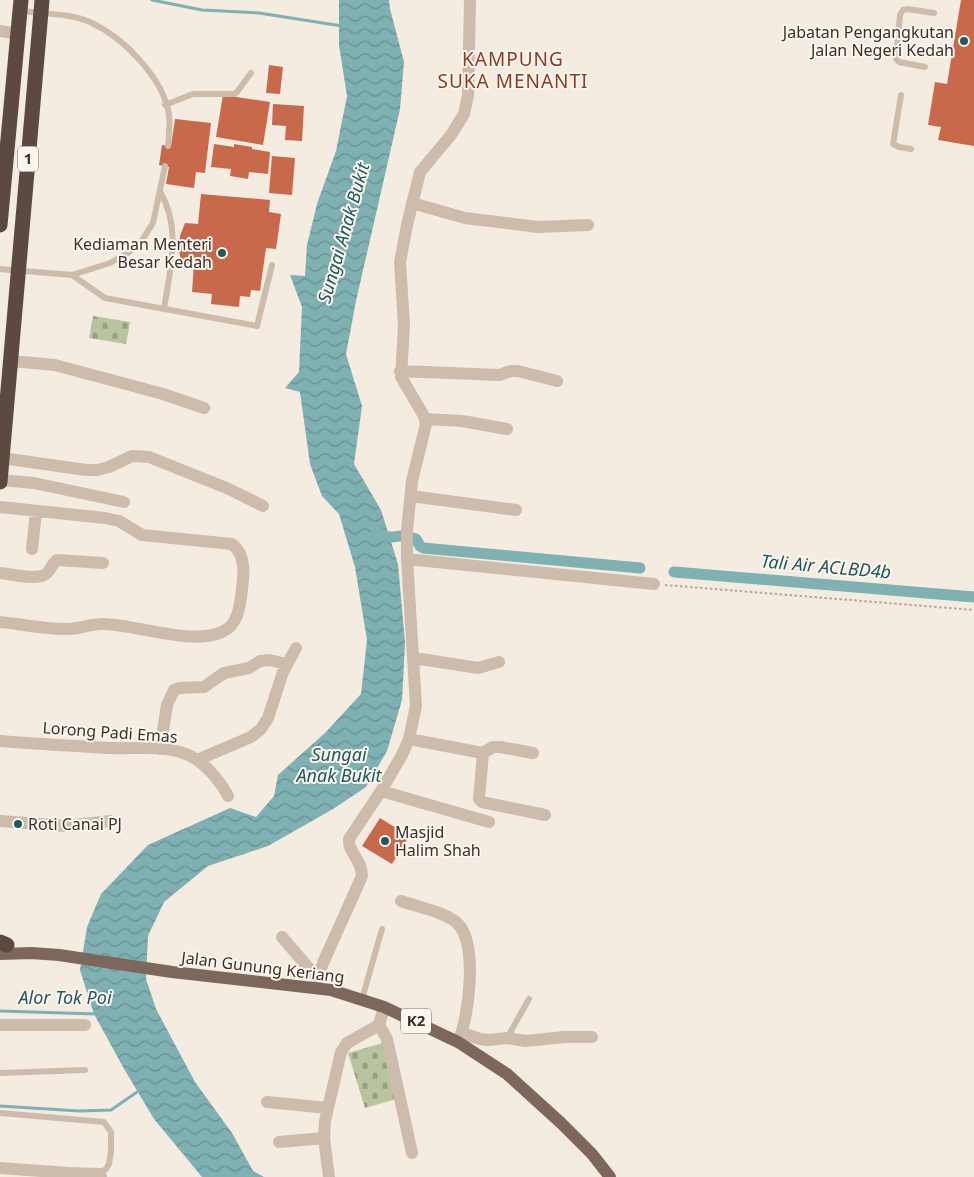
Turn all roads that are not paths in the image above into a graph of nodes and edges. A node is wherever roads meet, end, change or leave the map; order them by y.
1 (470, 0) edge
2 (20, 5) edge
3 (42, 7) edge
4 (934, 13) dead end
5 (0, 30) edge
6 (18, 34) junction
7 (925, 68) dead end
8 (250, 73) dead end
9 (901, 96) dead end
10 (165, 105) junction
11 (5, 122) edge
12 (168, 146) dead end
13 (912, 149) dead end
14 (165, 166) dead end
15 (160, 191) junction
16 (412, 202) junction
17 (0, 225) edge
18 (588, 225) dead end
19 (272, 264) dead end
20 (0, 269) edge
21 (17, 270) junction
22 (72, 275) junction
23 (164, 309) junction
24 (12, 361) junction
25 (400, 371) junction
26 (557, 382) dead end
27 (204, 408) dead end
28 (425, 419) junction
29 (507, 428) dead end
30 (2, 458) junction
31 (0, 481) edge
32 (411, 496) junction
33 (124, 502) dead end
34 (263, 506) dead end
35 (0, 507) edge
36 (516, 510) dead end
37 (36, 511) junction
38 (32, 549) dead end
39 (407, 559) junction
40 (103, 564) dead end
41 (0, 573) edge
42 (654, 584) road end
43 (0, 622) edge
44 (296, 648) dead end
45 (414, 658) junction
46 (499, 662) dead end
47 (286, 664) junction
48 (409, 739) junction
49 (0, 741) edge
50 (160, 749) junction
51 (483, 753) junction
52 (533, 754) dead end
53 (197, 760) junction
54 (382, 791) junction
55 (228, 796) dead end
56 (545, 816) dead end
57 (0, 821) edge
58 (110, 821) dead end
59 (489, 822) dead end
60 (401, 901) dead end
61 (382, 929) dead end
62 (282, 937) dead end
63 (2, 949) edge
64 (316, 984) junction
65 (362, 999) junction
66 (529, 999) dead end
67 (384, 1007) junction
68 (0, 1025) edge
69 (85, 1025) dead end
70 (379, 1026) junction
71 (460, 1037) junction
72 (592, 1037) dead end
73 (507, 1038) junction
74 (85, 1070) dead end
75 (0, 1073) edge
76 (267, 1102) dead end
77 (328, 1108) junction
78 (0, 1113) edge
79 (324, 1138) junction
80 (279, 1142) dead end
81 (412, 1152) dead end
82 (7, 1171) edge
83 (68, 1175) edge
84 (100, 1175) edge
85 (329, 1177) edge
86 (610, 1177) edge

1 - 16 street
2 - 3 lane
2 - 6 highway, 1
3 - 10 lane
3 - 21 highway, 1
4 - 7 lane
5 - 6 street
6 - 11 highway, 1
8 - 10 lane
9 - 13 lane
10 - 12 lane
11 - 17 highway, 1
14 - 15 lane
15 - 22 lane
15 - 23 lane
16 - 18 street
16 - 25 street
19 - 23 lane
20 - 21 lane
21 - 22 lane
21 - 24 highway, 1
22 - 23 lane
24 - 27 street
24 - 30 highway, 1
25 - 26 street
25 - 28 street
28 - 29 street
28 - 32 street
30 - 31 highway, 1
30 - 34 street
31 - 33 street
32 - 36 street
32 - 39 street
35 - 37 street
37 - 38 street
37 - 43 street
39 - 42 street
39 - 45 street
40 - 41 street
44 - 47 street
45 - 46 street
45 - 48 street
47 - 50 street
47 - 53 street
48 - 51 street
48 - 54 street
49 - 50 street, Lorong Padi Emas
50 - 53 street, Lorong Padi Emas
51 - 52 street
51 - 56 street
53 - 55 street, Lorong Padi Emas
54 - 59 street
54 - 64 street
57 - 58 street
60 - 71 street
61 - 65 lane
62 - 64 street
63 - 64 main road, Jalan Gunung Keriang / K2
64 - 65 main road, Jalan Gunung Keriang / K2
65 - 67 main road, Jalan Gunung Keriang / K2
66 - 73 lane
67 - 70 street
67 - 71 main road, Jalan Gunung Keriang / K2
68 - 69 street
70 - 77 street
70 - 81 street
71 - 73 street
71 - 86 main road, Jalan Gunung Keriang / K2
72 - 73 street
74 - 75 lane
76 - 77 street
77 - 79 street
78 - 84 lane
79 - 80 street
79 - 85 street
82 - 83 street
83 - 84 street

